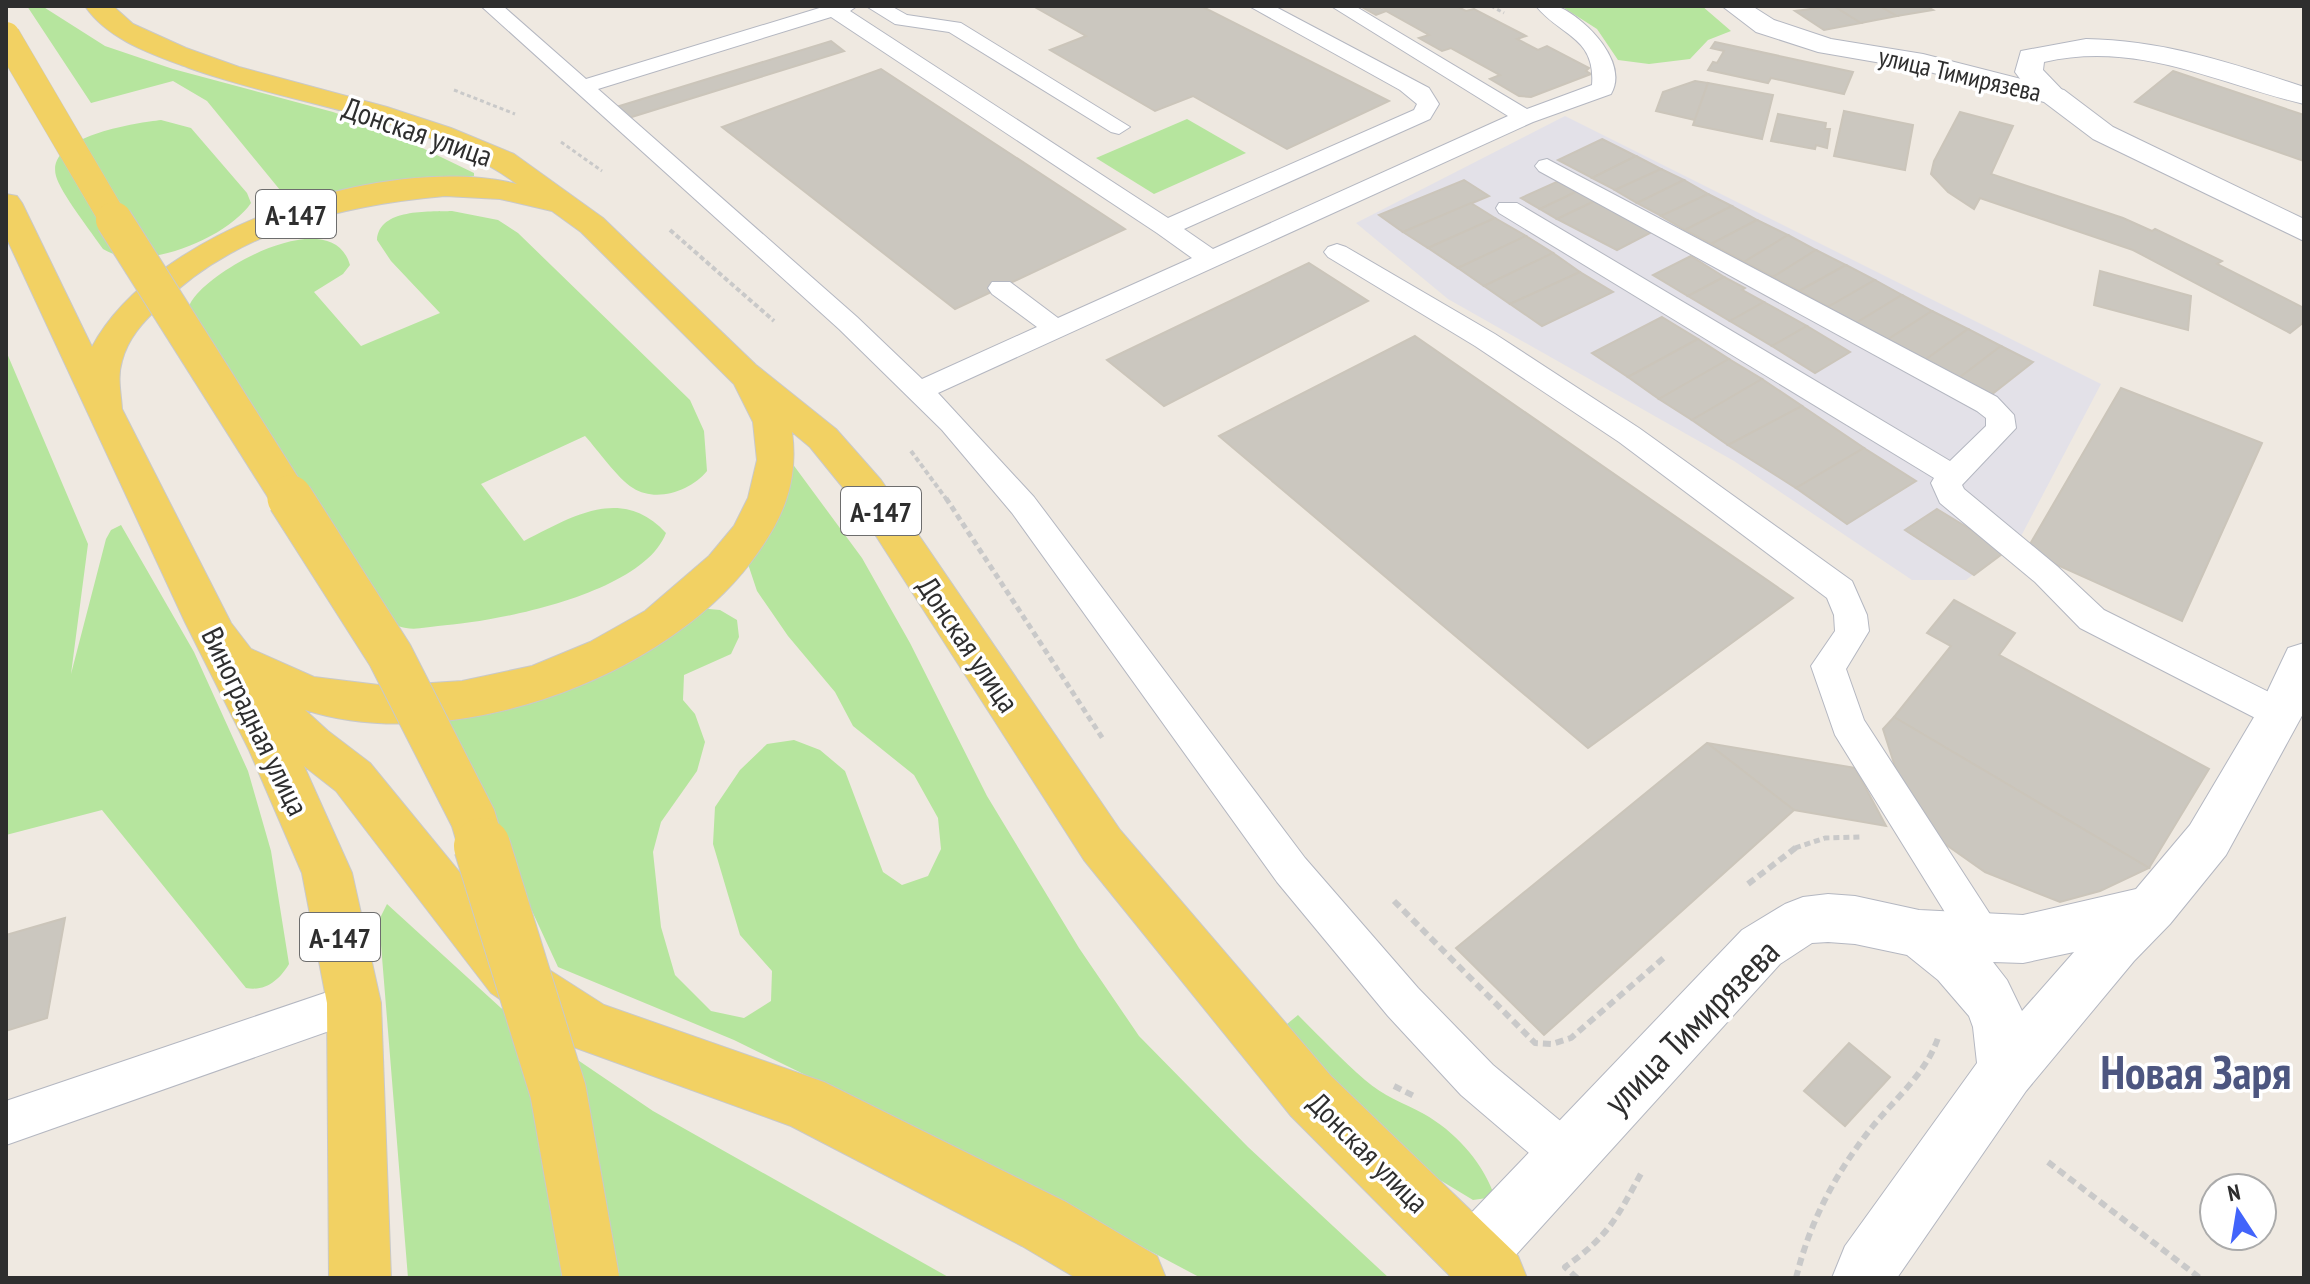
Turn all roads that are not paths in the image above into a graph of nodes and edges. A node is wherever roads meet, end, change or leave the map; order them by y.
1 (98, 6) edge
2 (491, 6) edge
3 (876, 6) edge
4 (1259, 6) edge
5 (1341, 6) edge
6 (1546, 6) edge
7 (1735, 6) edge
8 (840, 8) edge
9 (6, 36) edge
10 (583, 87) junction
11 (2054, 96) junction
12 (2304, 96) edge
13 (1525, 117) junction
14 (1119, 127) dead end
15 (1547, 166) dead end
16 (6, 203) edge
17 (1508, 208) dead end
18 (592, 225) junction
19 (1166, 228) junction
20 (2304, 231) edge
21 (1337, 252) dead end
22 (1211, 259) junction
23 (1001, 288) dead end
24 (1056, 329) junction
25 (743, 373) junction
26 (919, 391) junction
27 (107, 417) junction
28 (1953, 476) junction
29 (207, 622) junction
30 (2304, 660) edge
31 (2280, 714) junction
32 (2152, 908) junction
33 (1919, 934) junction
34 (1983, 938) junction
35 (354, 1003) junction
36 (2006, 1071) junction
37 (6, 1123) edge
38 (1565, 1154) junction
39 (1484, 1267) edge
40 (360, 1278) edge
41 (591, 1278) edge
42 (1135, 1278) edge
43 (1863, 1278) edge

1 - 18 main road, Донская улица / А-147
2 - 10 lane
3 - 14 lane
4 - 19 lane
5 - 13 lane
6 - 13 lane
7 - 11 street, улица Тимирязева
8 - 10 lane
8 - 19 lane
9 - 41 main road, bridge
10 - 26 lane
11 - 12 street
11 - 20 street, улица Тимирязева
13 - 22 lane
15 - 28 lane
16 - 27 main road, Виноградная улица / А-147
17 - 28 lane
18 - 25 main road, Донская улица / А-147
18 - 27 main road, А-147
19 - 22 lane
21 - 34 lane
22 - 24 lane
23 - 24 lane
24 - 26 lane
25 - 29 main road, А-147
25 - 39 main road, Донская улица / А-147
26 - 38 lane
27 - 29 main road, Виноградная улица / А-147
28 - 31 lane
29 - 35 main road, Виноградная улица / А-147
29 - 42 main road, А-147
30 - 31 street
31 - 32 street
32 - 34 street, улица Тимирязева
32 - 36 street
33 - 34 street, улица Тимирязева
33 - 36 street
33 - 38 street, улица Тимирязева
35 - 37 lane
35 - 40 main road, Виноградная улица / А-147
36 - 43 street
38 - 39 street, улица Тимирязева

